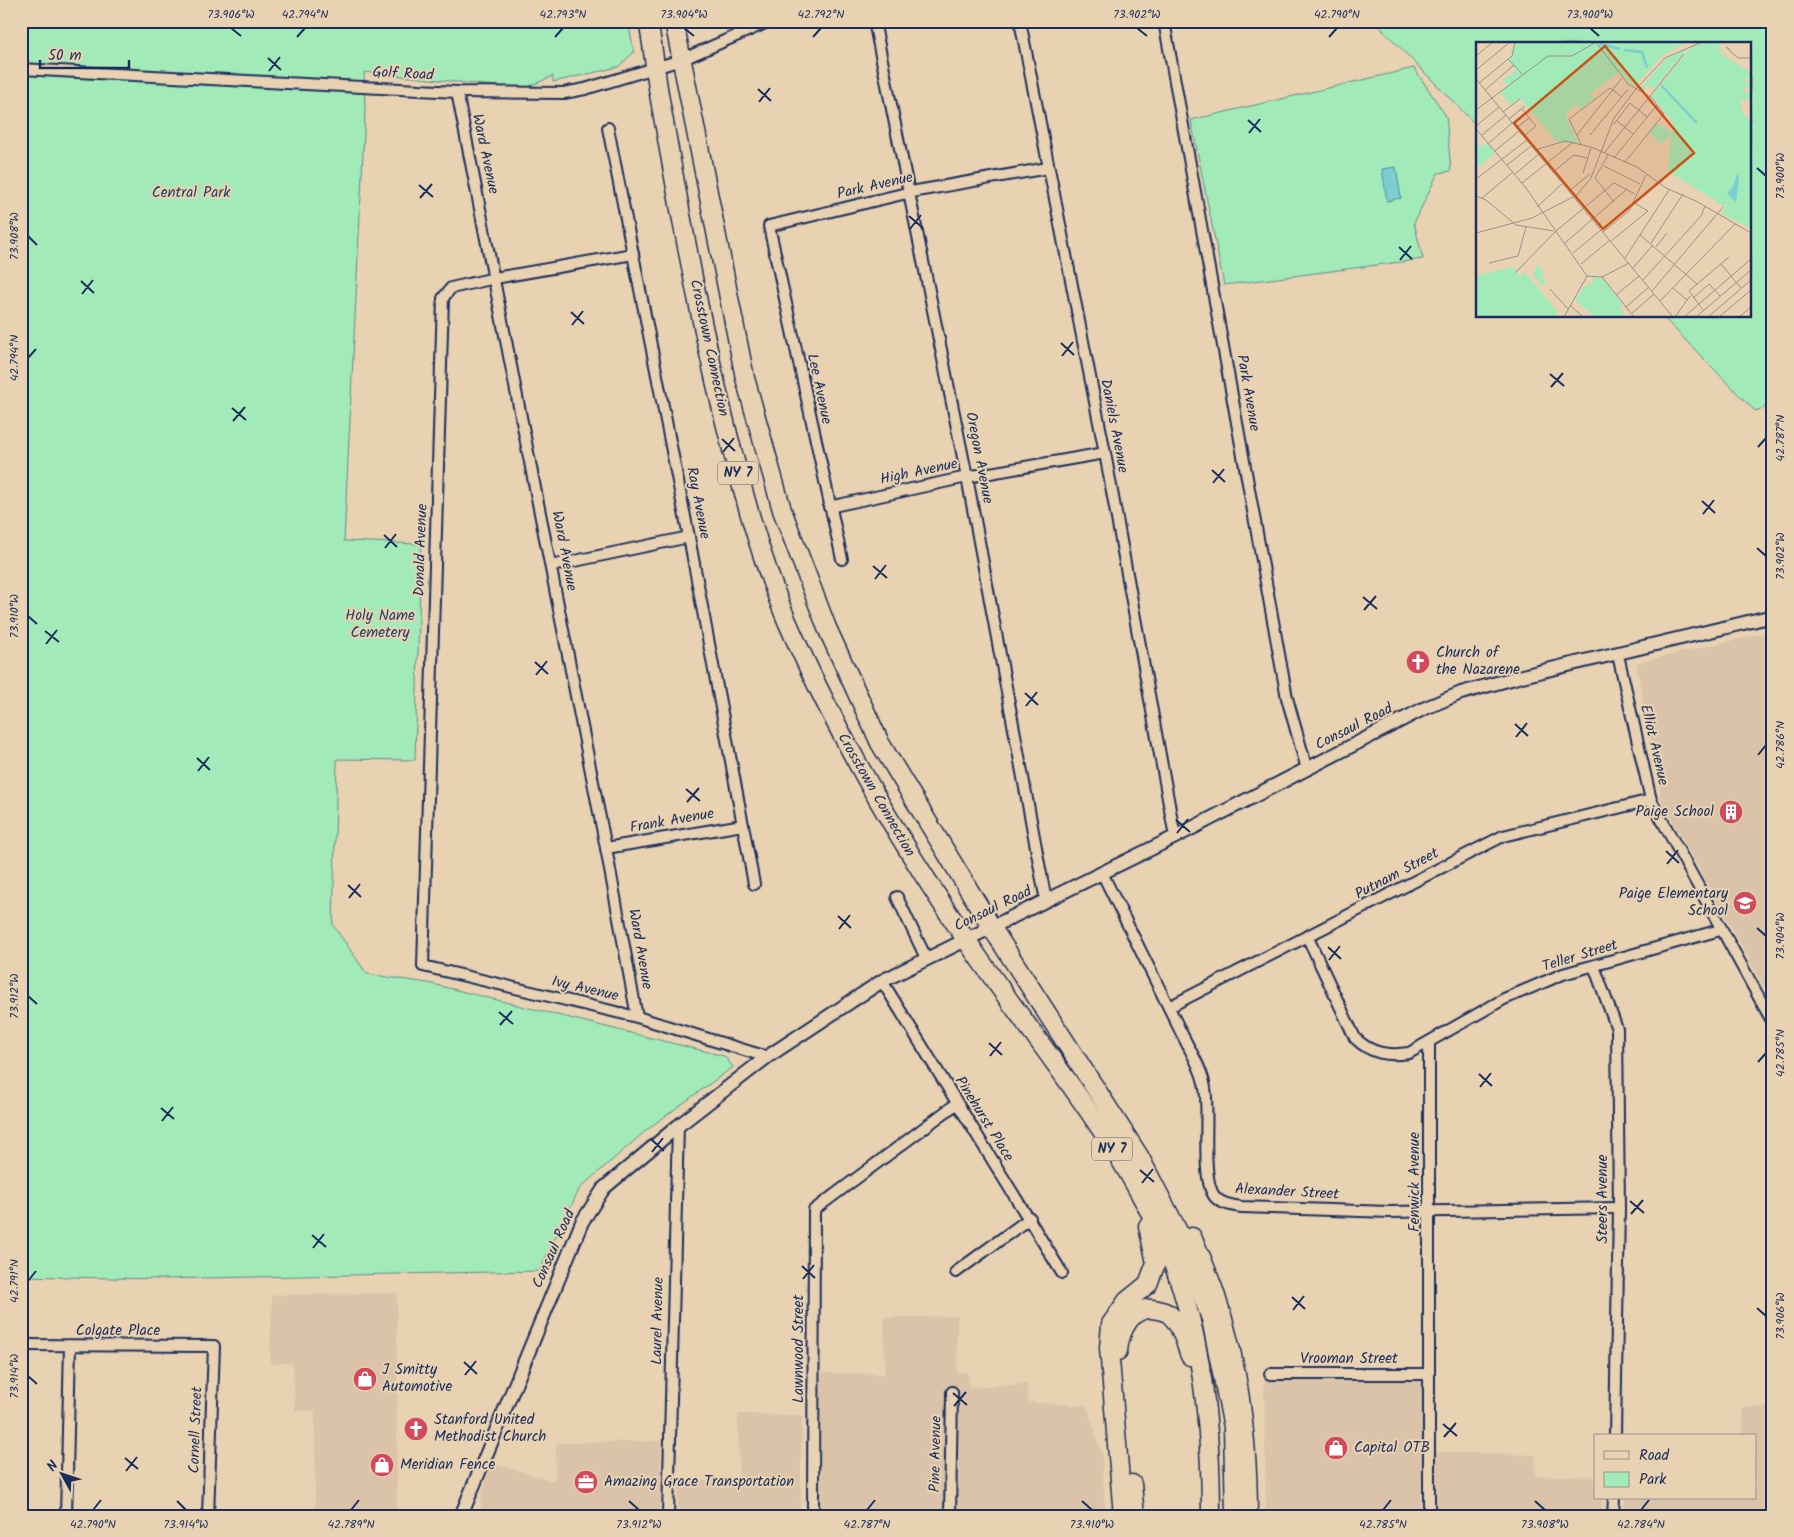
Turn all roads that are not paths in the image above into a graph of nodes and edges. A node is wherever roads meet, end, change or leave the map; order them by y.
1 (648, 21) edge
2 (674, 21) edge
3 (770, 21) edge
4 (874, 21) edge
5 (1020, 21) edge
6 (1164, 21) edge
7 (681, 60) junction
8 (21, 68) edge
9 (655, 68) junction
10 (457, 92) junction
11 (608, 128) dead end
12 (1048, 168) junction
13 (910, 192) junction
14 (768, 226) joint
15 (633, 254) junction
16 (495, 278) junction
17 (1105, 453) junction
18 (968, 477) junction
19 (829, 507) junction
20 (689, 537) junction
21 (842, 559) dead end
22 (551, 566) junction
23 (1773, 616) edge
24 (1618, 655) junction
25 (1307, 769) junction
26 (1651, 800) junction
27 (743, 824) junction
28 (1175, 837) junction
29 (606, 848) junction
30 (1102, 874) junction
31 (754, 884) dead end
32 (897, 897) dead end
33 (1046, 901) junction
34 (992, 928) junction
35 (1720, 930) junction
36 (1308, 938) junction
37 (967, 940) junction
38 (926, 958) junction
39 (423, 966) joint
40 (1594, 966) junction
41 (882, 981) junction
42 (1169, 1007) junction
43 (637, 1017) junction
44 (1772, 1021) edge
45 (1429, 1042) junction
46 (767, 1057) junction
47 (956, 1104) junction
48 (678, 1126) junction
49 (1139, 1156) junction
50 (1129, 1174) junction
51 (1619, 1208) junction
52 (1431, 1211) junction
53 (1030, 1218) junction
54 (956, 1272) dead end
55 (1062, 1273) dead end
56 (21, 1345) edge
57 (70, 1346) junction
58 (214, 1346) joint
59 (1270, 1374) dead end
60 (1429, 1374) junction
61 (1202, 1384) junction
62 (952, 1392) dead end
63 (1615, 1434) edge
64 (1614, 1500) edge
65 (66, 1516) edge
66 (208, 1516) edge
67 (461, 1516) edge
68 (668, 1516) edge
69 (813, 1516) edge
70 (950, 1516) edge
71 (1123, 1516) edge
72 (1136, 1516) edge
73 (1211, 1516) edge
74 (1235, 1516) edge
75 (1248, 1516) edge
76 (1429, 1516) edge
77 (1613, 1516) edge

1 - 9 highway, Crosstown Connection / NY 7
2 - 7 highway, Crosstown Connection / NY 7
3 - 7 street, Golf Road
4 - 13 street, Oregon Avenue
5 - 12 street, Daniels Avenue
6 - 25 street, Park Avenue
7 - 9 street, Golf Road
7 - 34 highway, Crosstown Connection / NY 7
8 - 10 street, Golf Road
9 - 10 street, Golf Road
9 - 37 highway, Crosstown Connection / NY 7
10 - 16 street, Ward Avenue
11 - 15 street, Ray Avenue
12 - 13 street, Park Avenue
12 - 17 street, Daniels Avenue
13 - 14 street, Park Avenue
13 - 18 street, Oregon Avenue
14 - 19 street, Lee Avenue
15 - 16 street
15 - 20 street, Ray Avenue
16 - 22 street, Ward Avenue
16 - 39 street, Donald Avenue
17 - 18 street, High Avenue
17 - 28 street, Daniels Avenue
18 - 19 street, High Avenue
18 - 33 street, Oregon Avenue
19 - 21 street, Lee Avenue
20 - 22 street
20 - 27 street, Ray Avenue
22 - 29 street, Ward Avenue
23 - 24 street, Consaul Road
24 - 25 street, Consaul Road
24 - 26 street, Elliot Avenue
25 - 28 street, Consaul Road
26 - 35 street, Elliot Avenue
26 - 36 street, Putnam Street
27 - 29 street, Frank Avenue
27 - 31 street, Ray Avenue
28 - 30 street, Consaul Road
29 - 43 street, Ward Avenue
30 - 33 street, Consaul Road
30 - 42 street, Alexander Street
32 - 38 street
33 - 34 street, Consaul Road
34 - 37 street, Consaul Road
34 - 49 highway, Crosstown Connection / NY 7
35 - 40 street, Teller Street
35 - 44 street, Elliot Avenue
36 - 42 street, Putnam Street
36 - 45 street
37 - 38 street, Consaul Road
37 - 50 highway, Crosstown Connection / NY 7
38 - 41 street, Consaul Road
39 - 43 street, Ivy Avenue
40 - 45 street, Teller Street
40 - 51 street, Steers Avenue
41 - 46 street, Consaul Road
41 - 47 street, Pinehurst Place
42 - 52 street, Alexander Street
43 - 46 street, Ivy Avenue
45 - 52 street, Fenwick Avenue
46 - 48 street, Consaul Road
47 - 53 street, Pinehurst Place
47 - 69 street, Lawnwood Street
48 - 67 street, Consaul Road
48 - 68 street, Laurel Avenue
49 - 74 highway, Crosstown Connection / NY 7
49 - 75 highway
50 - 61 highway, Crosstown Connection / NY 7
50 - 71 highway
51 - 52 street, Alexander Street
51 - 63 street, Steers Avenue
52 - 60 street, Fenwick Avenue
53 - 54 street
53 - 55 street, Pinehurst Place
56 - 57 street, Colgate Place
57 - 58 street, Colgate Place
57 - 65 street
58 - 66 street, Cornell Street
59 - 60 street, Vrooman Street
60 - 76 street, Fenwick Avenue
61 - 72 highway
61 - 73 highway, Crosstown Connection / NY 7
62 - 70 street, Pine Avenue
64 - 77 street

